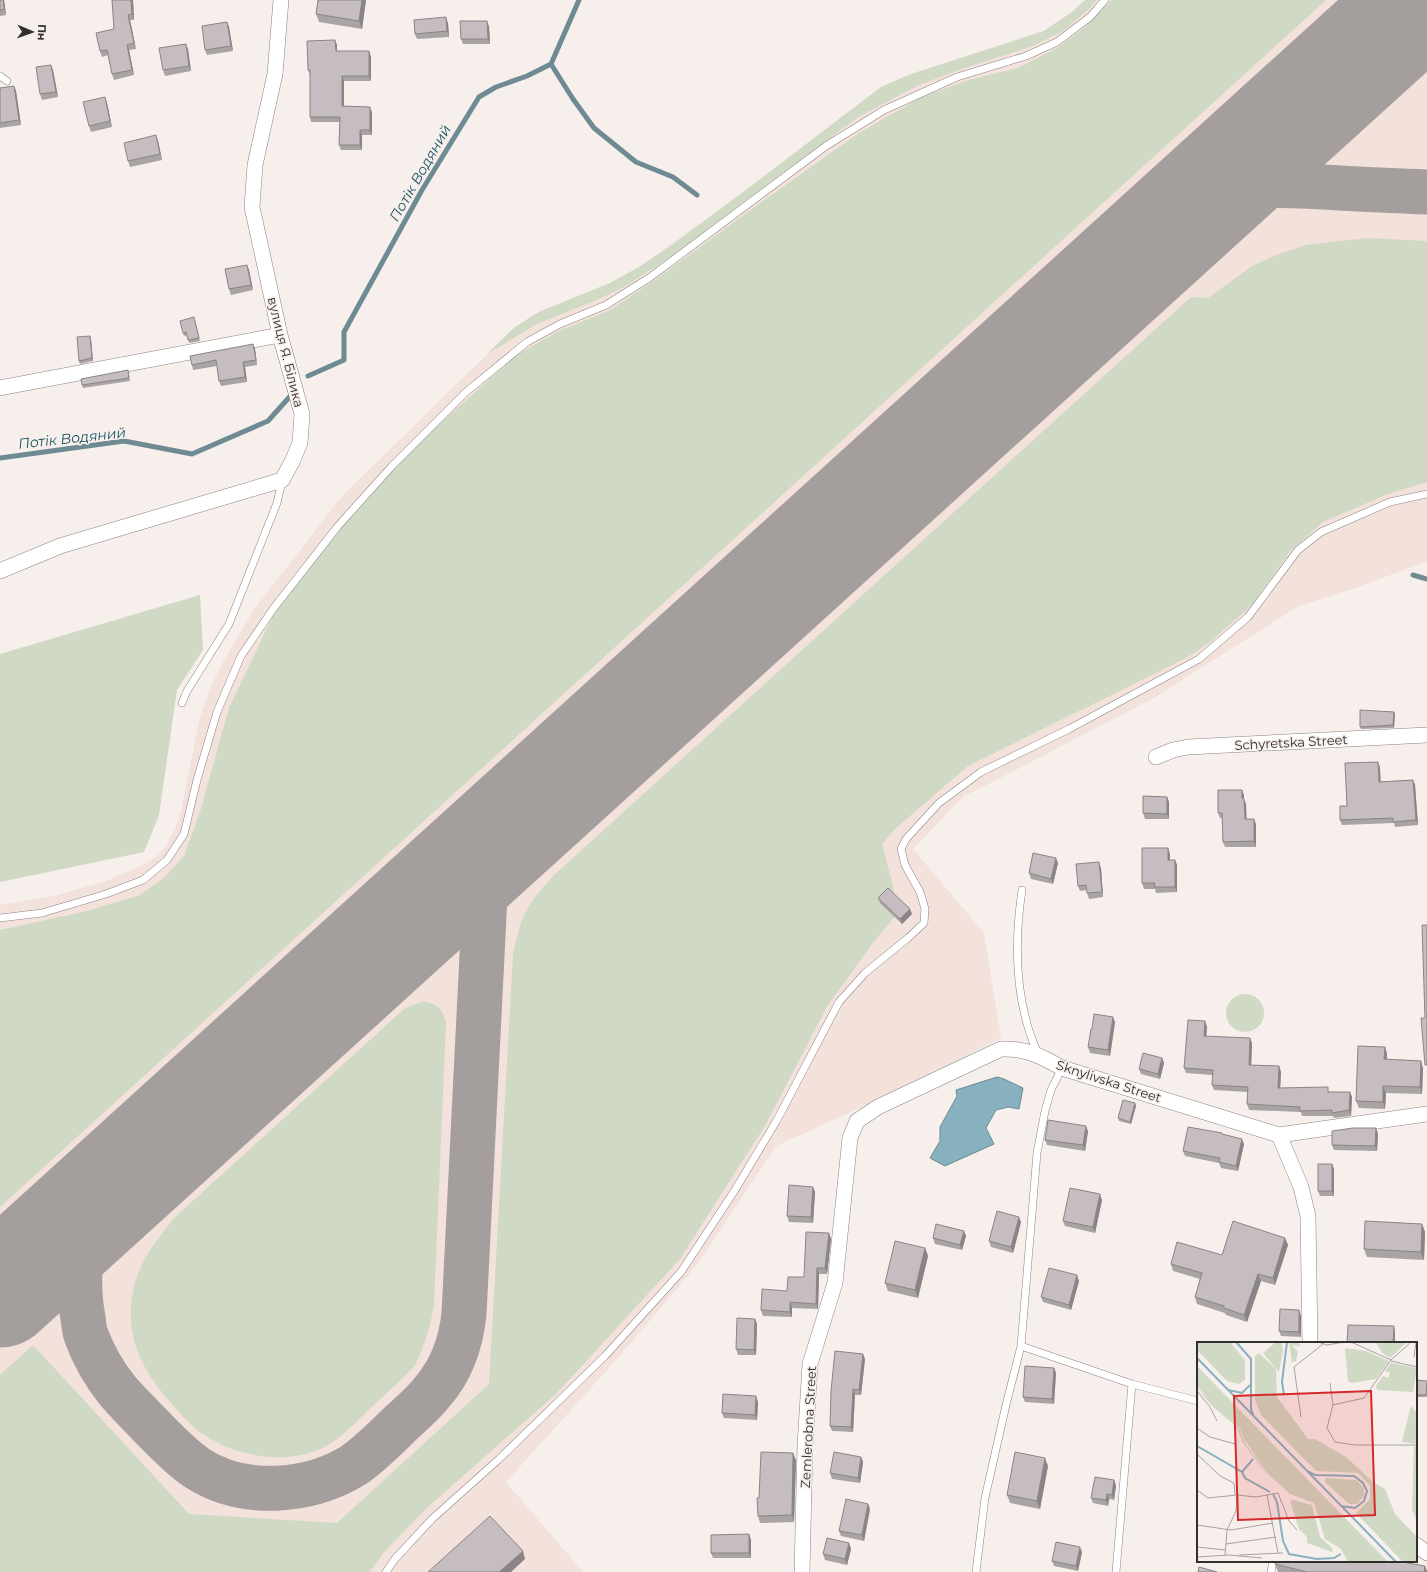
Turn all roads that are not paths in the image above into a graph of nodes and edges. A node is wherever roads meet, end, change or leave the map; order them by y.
1 (281, 0) edge
2 (1105, 0) edge
3 (0, 76) edge
4 (7, 81) dead end
5 (280, 335) junction
6 (0, 388) edge
7 (282, 480) junction
8 (1427, 494) edge
9 (0, 571) edge
10 (182, 703) dead end
11 (1427, 735) edge
12 (1156, 757) dead end
13 (1022, 890) dead end
14 (0, 918) edge
15 (1038, 1054) junction
16 (1062, 1068) junction
17 (878, 1107) joint
18 (1427, 1114) edge
19 (1279, 1135) junction
20 (1310, 1342) edge
21 (1021, 1346) junction
22 (1132, 1384) junction
23 (1197, 1401) edge
24 (1417, 1546) edge
25 (1427, 1553) edge
26 (1273, 1562) edge
27 (386, 1572) edge
28 (802, 1572) edge
29 (976, 1572) edge
30 (1116, 1572) edge
31 (1271, 1572) edge

1 - 5 street, вулиця Я. Білика
2 - 14 lane
3 - 4 lane
5 - 6 street
5 - 7 street, вулиця Я. Білика
7 - 9 street
7 - 10 lane
8 - 27 lane
11 - 12 street, Schyretska Street
13 - 15 lane
15 - 16 street, Sknylivska Street
15 - 17 street, Sknylivska Street
16 - 19 street, Sknylivska Street
16 - 21 lane
17 - 28 street, Zemlerobna Street
18 - 19 street, Sknylivska Street
19 - 20 street
21 - 22 lane
21 - 29 lane
22 - 23 lane
22 - 30 lane
24 - 25 street
26 - 31 lane

